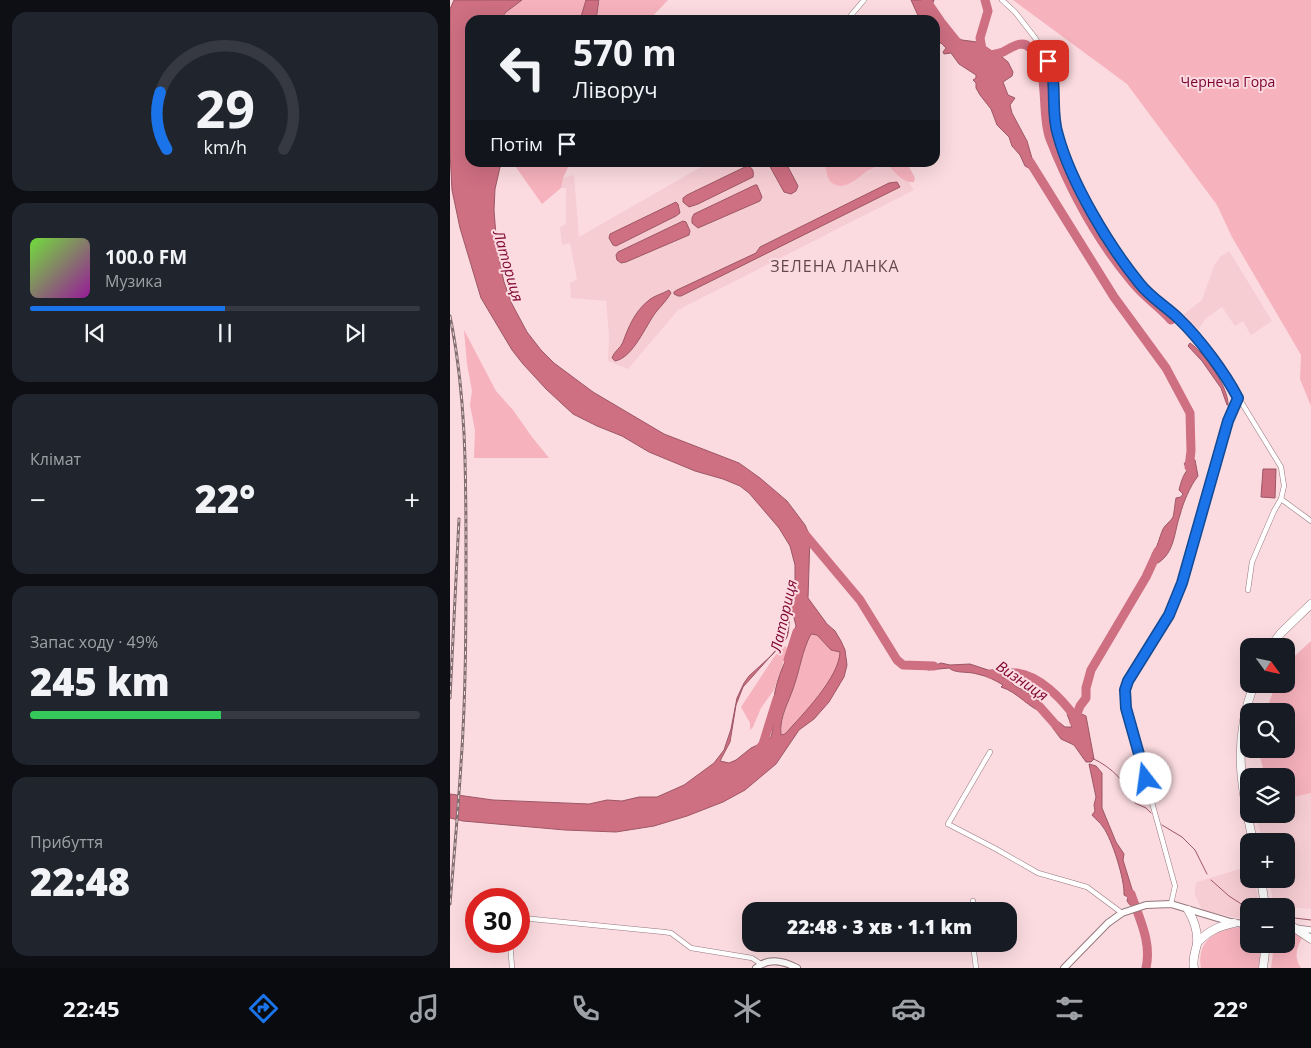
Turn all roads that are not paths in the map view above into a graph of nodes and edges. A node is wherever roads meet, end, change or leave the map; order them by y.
1 (864, 0) edge
2 (1002, 0) edge
3 (851, 15) edge
4 (1238, 398) junction
5 (1281, 499) junction
6 (1311, 521) edge
7 (1248, 590) dead end
8 (1311, 604) edge
9 (1277, 638) edge
10 (1252, 693) edge
11 (990, 752) dead end
12 (1251, 833) edge
13 (1171, 904) junction
14 (1188, 910) junction
15 (1122, 913) junction
16 (530, 920) edge
17 (1234, 923) junction
18 (1240, 923) edge
19 (1295, 928) edge
20 (1295, 930) edge
21 (1311, 930) edge
22 (1311, 939) edge
23 (1197, 943) junction
24 (974, 952) edge
25 (511, 953) edge
26 (1264, 953) edge
27 (759, 966) edge
28 (1262, 967) edge
29 (512, 968) edge
30 (797, 968) edge
31 (976, 968) edge
32 (1064, 968) edge
33 (1194, 968) edge

1 - 3 street
2 - 4 street
4 - 5 street
4 - 13 street
5 - 6 street
5 - 7 street
8 - 9 highway
10 - 12 highway
11 - 15 street
13 - 14 main road
13 - 15 main road
14 - 17 main road
14 - 23 highway
15 - 32 main road
16 - 27 street
17 - 18 main road
17 - 23 highway
19 - 21 street
20 - 22 highway
23 - 33 highway
24 - 31 street
25 - 29 street
26 - 28 highway
27 - 30 main road

